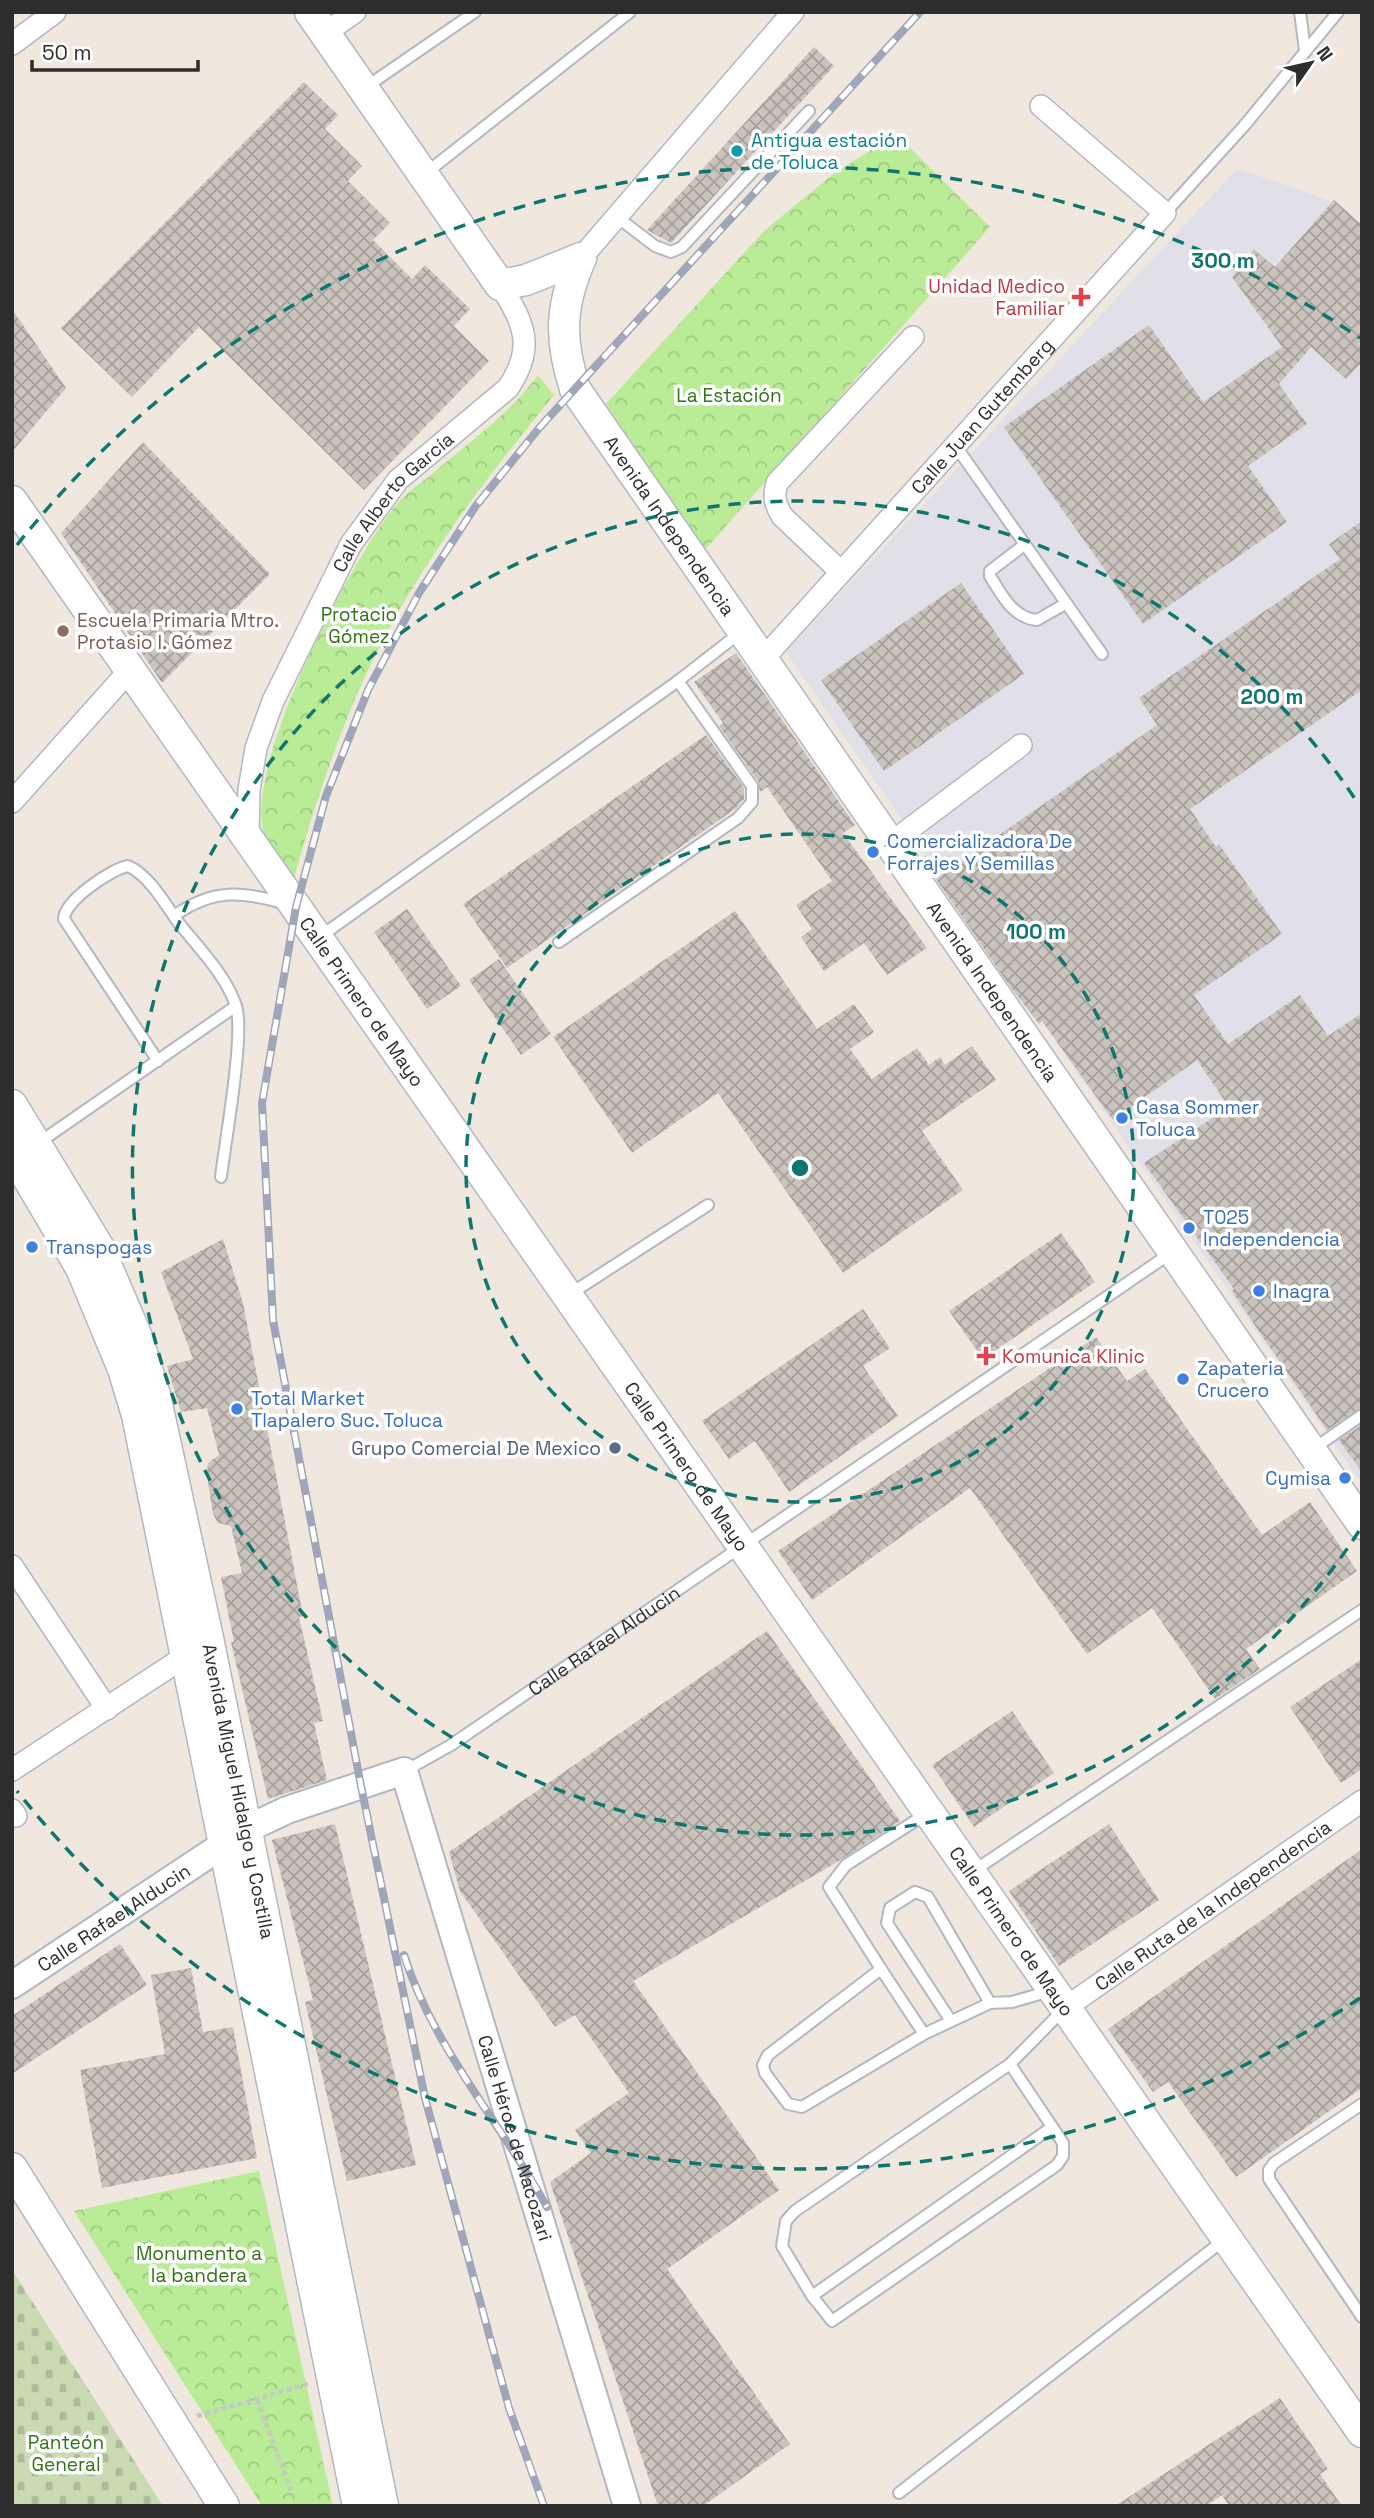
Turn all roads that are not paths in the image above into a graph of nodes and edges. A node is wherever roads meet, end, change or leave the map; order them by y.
1 (55, 12) edge
2 (355, 12) edge
3 (475, 12) edge
4 (630, 12) edge
5 (793, 12) edge
6 (1300, 12) edge
7 (1338, 12) edge
8 (317, 23) edge
9 (12, 44) edge
10 (1305, 50) junction
11 (363, 89) junction
12 (1041, 106) dead end
13 (809, 111) dead end
14 (424, 175) junction
15 (1165, 213) junction
16 (617, 217) junction
17 (581, 258) junction
18 (500, 285) junction
19 (913, 337) dead end
20 (955, 445) junction
21 (12, 501) edge
22 (1024, 545) junction
23 (841, 572) junction
24 (1065, 604) junction
25 (743, 630) junction
26 (1102, 653) dead end
27 (763, 659) junction
28 (130, 671) junction
29 (678, 681) junction
30 (1021, 745) dead end
31 (12, 802) edge
32 (248, 835) junction
33 (891, 843) junction
34 (296, 907) junction
35 (174, 916) junction
36 (318, 938) junction
37 (559, 942) dead end
38 (236, 1006) junction
39 (158, 1061) junction
40 (12, 1105) edge
41 (25, 1148) edge
42 (221, 1177) dead end
43 (708, 1205) dead end
44 (1174, 1251) junction
45 (568, 1295) junction
46 (1362, 1415) edge
47 (1311, 1451) junction
48 (1362, 1524) edge
49 (742, 1546) junction
50 (14, 1572) edge
51 (1362, 1610) edge
52 (187, 1655) junction
53 (107, 1709) junction
54 (12, 1770) edge
55 (404, 1771) junction
56 (1362, 1801) edge
57 (929, 1812) junction
58 (235, 1835) junction
59 (971, 1873) junction
60 (881, 1969) junction
61 (12, 1985) edge
62 (1059, 1999) junction
63 (990, 2003) junction
64 (951, 2021) junction
65 (924, 2035) junction
66 (1010, 2064) junction
67 (1362, 2104) edge
68 (1052, 2127) junction
69 (296, 2138) junction
70 (12, 2168) edge
71 (1226, 2239) junction
72 (812, 2296) junction
73 (1362, 2317) edge
74 (1360, 2424) edge
75 (899, 2493) dead end
76 (224, 2506) edge
77 (358, 2506) edge
78 (383, 2506) edge
79 (627, 2506) edge

1 - 9 street
2 - 8 street
3 - 11 lane
4 - 14 lane
5 - 16 street
6 - 10 lane
7 - 10 lane, Calle Juan Gutemberg
8 - 11 main road
10 - 15 lane, Calle Juan Gutemberg
11 - 14 main road
12 - 15 street
13 - 16 lane
14 - 18 main road
15 - 20 street, Calle Juan Gutemberg
16 - 17 street
17 - 18 main road
17 - 25 main road, Avenida Independencia
18 - 32 street, Calle Alberto García
19 - 23 street
20 - 22 lane
20 - 23 street, Calle Juan Gutemberg
21 - 28 main road, Calle Primero de Mayo
22 - 24 lane
22 - 24 lane
23 - 27 street, Calle Juan Gutemberg
24 - 26 lane
25 - 27 main road, Avenida Independencia
25 - 29 lane
27 - 33 main road, Avenida Independencia
28 - 31 street
28 - 32 main road, Calle Primero de Mayo
29 - 36 lane
29 - 37 lane
30 - 33 street
32 - 34 main road, Calle Primero de Mayo
33 - 44 main road, Avenida Independencia
34 - 35 lane
34 - 36 main road, Calle Primero de Mayo
35 - 38 lane
35 - 39 lane
36 - 45 main road, Calle Primero de Mayo
38 - 39 lane
38 - 42 lane
39 - 41 lane
40 - 41 main road, Avenida Miguel Hidalgo y Costilla
41 - 52 main road, Avenida Miguel Hidalgo y Costilla
43 - 45 lane
44 - 47 main road, Avenida Independencia
44 - 49 lane, Calle Rafael Alducin
45 - 49 main road, Calle Primero de Mayo
46 - 47 lane
47 - 48 main road, Avenida Independencia
49 - 55 lane, Calle Rafael Alducin
49 - 57 main road, Calle Primero de Mayo
50 - 53 street
51 - 59 lane
52 - 53 street
52 - 58 main road, Avenida Miguel Hidalgo y Costilla
53 - 54 street
55 - 58 street, Calle Rafael Alducin
55 - 79 street, Calle Héroe de Nacozari
56 - 62 street, Calle Ruta de la Independencia
57 - 59 main road, Calle Primero de Mayo
57 - 60 lane
58 - 61 street, Calle Rafael Alducin
58 - 69 main road, Avenida Miguel Hidalgo y Costilla
59 - 62 main road, Calle Primero de Mayo
60 - 65 lane
60 - 65 lane
62 - 63 lane
62 - 66 lane
62 - 71 main road, Calle Primero de Mayo
63 - 64 lane
63 - 64 lane
64 - 65 lane
66 - 68 lane
66 - 72 lane
67 - 73 lane
68 - 72 lane
68 - 72 lane
69 - 77 main road, Avenida Miguel Hidalgo y Costilla
69 - 78 main road, Avenida Miguel Hidalgo y Costilla
70 - 76 main road
71 - 74 main road, Calle Primero de Mayo
71 - 75 lane

